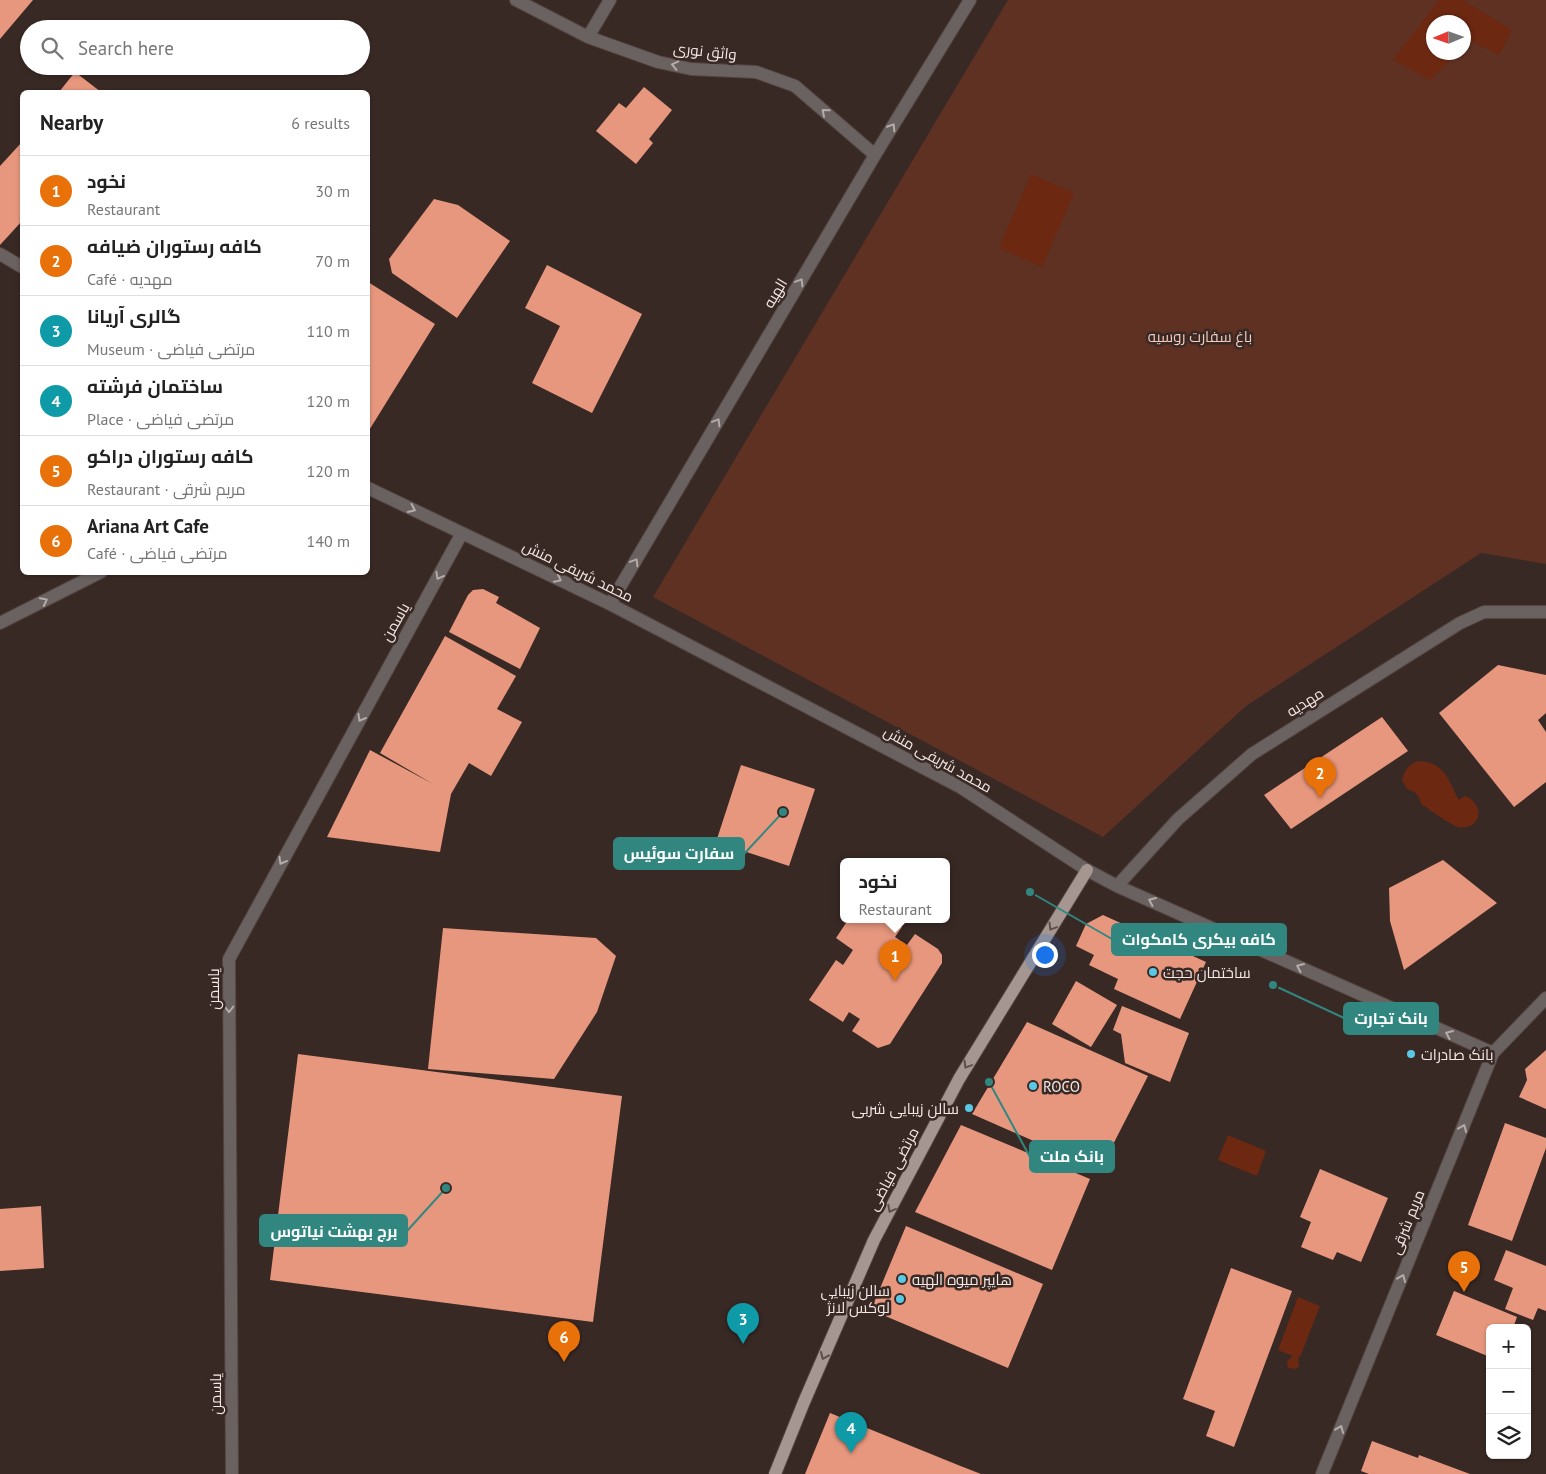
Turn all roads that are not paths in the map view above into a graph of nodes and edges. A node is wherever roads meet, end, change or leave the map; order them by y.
1 (516, 0) edge
2 (610, 0) edge
3 (970, 0) edge
4 (588, 37) junction
5 (875, 155) junction
6 (0, 254) edge
7 (20, 266) edge
8 (370, 489) edge
9 (462, 533) junction
10 (95, 575) edge
11 (610, 604) junction
12 (1546, 612) edge
13 (0, 623) edge
14 (1087, 870) junction
15 (1117, 886) junction
16 (1546, 998) edge
17 (1493, 1053) junction
18 (232, 1474) edge
19 (775, 1474) edge
20 (1322, 1474) edge

1 - 4 street, واثق نوری
2 - 4 street
5 -> 3 street, الهیه
5 -> 4 street, واثق نوری
11 -> 5 street, الهیه
6 - 7 street
8 -> 9 street, محمد شریفی منش
9 -> 11 street, محمد شریفی منش
9 -> 18 street, یاسمن
13 -> 10 street
11 - 14 street, محمد شریفی منش
12 - 15 street, مهدیه
14 - 15 street, محمد شریفی منش
14 -> 19 main road, مرتضی فیاضی
17 -> 15 street, محمد شریفی منش
16 - 17 street, مریم شرقی
20 -> 17 street, مریم شرقی

